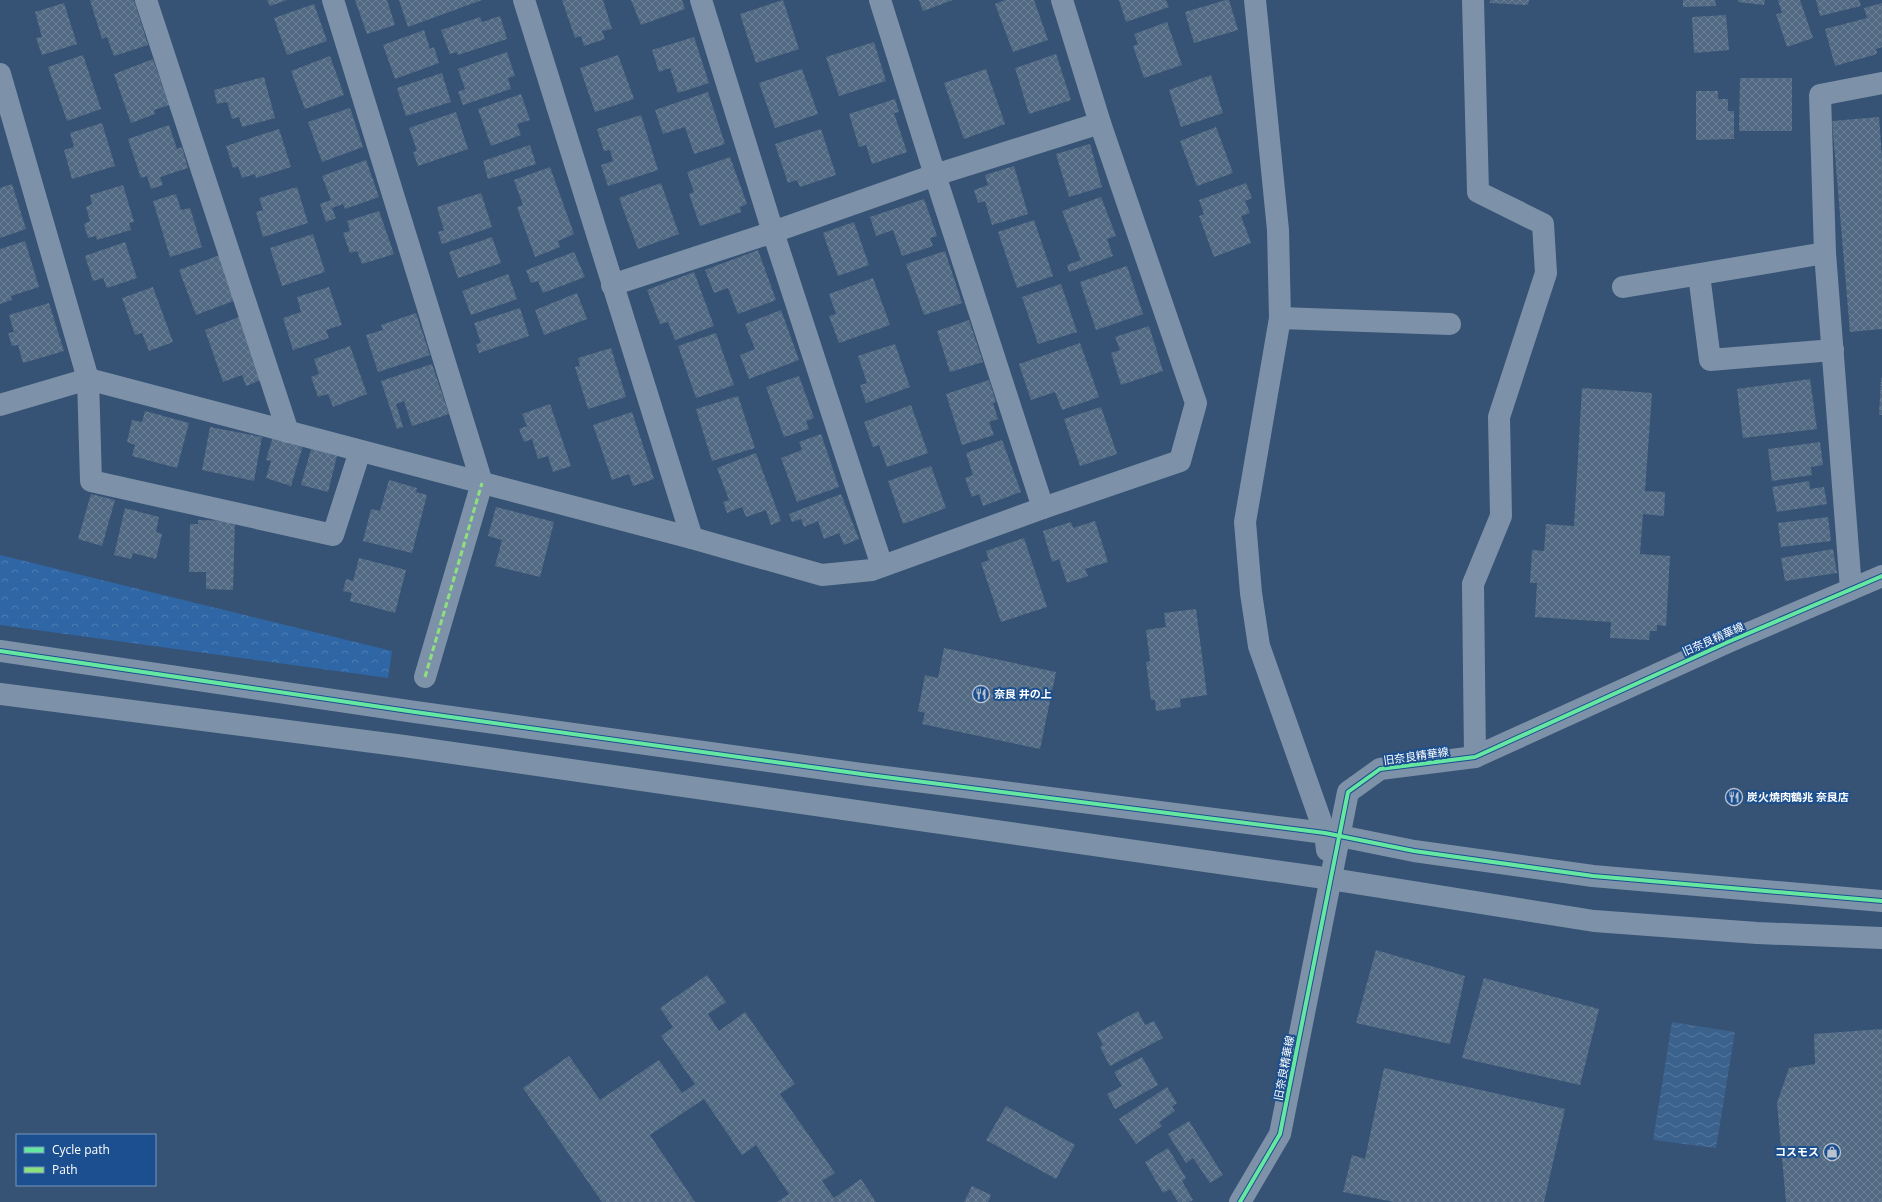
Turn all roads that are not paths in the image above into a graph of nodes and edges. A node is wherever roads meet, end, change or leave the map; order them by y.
1 (146, 0) edge
2 (333, 0) edge
3 (524, 0) edge
4 (701, 0) edge
5 (880, 0) edge
6 (1062, 0) edge
7 (1255, 0) edge
8 (1473, 0) edge
9 (0, 74) edge
10 (1882, 83) edge
11 (1100, 123) junction
12 (935, 175) junction
13 (773, 232) junction
14 (1826, 253) junction
15 (1700, 275) junction
16 (612, 285) junction
17 (1623, 287) dead end
18 (1280, 318) junction
19 (1450, 324) dead end
20 (1833, 350) junction
21 (88, 379) junction
22 (0, 405) edge
23 (288, 432) junction
24 (360, 451) junction
25 (482, 483) junction
26 (1043, 508) junction
27 (692, 538) junction
28 (882, 566) junction
29 (1882, 576) edge
30 (1851, 589) junction
31 (0, 651) edge
32 (425, 677) dead end
33 (0, 694) edge
34 (1475, 757) junction
35 (1333, 834) junction
36 (1331, 879) junction
37 (1882, 901) edge
38 (1882, 938) edge
39 (1240, 1202) edge

1 - 23 street
2 - 25 street
3 - 16 street
4 - 13 street
5 - 12 street
6 - 11 street
7 - 18 street
8 - 34 street
9 - 21 street
10 - 14 street
11 - 12 street
11 - 26 street
12 - 13 street
12 - 26 street
13 - 16 street
13 - 28 street
14 - 15 street
14 - 20 street
15 - 17 street
15 - 20 street
16 - 27 street
18 - 19 street
18 - 35 street
20 - 30 street
21 - 22 street
21 - 23 street
21 - 24 street
23 - 24 street
24 - 25 street
25 - 27 street
25 - 32 street
26 - 28 street
27 - 28 street
29 - 30 street, 旧奈良精華線
30 - 34 street, 旧奈良精華線
31 - 35 street
33 - 36 street
34 - 35 street, 旧奈良精華線
35 - 36 street, 旧奈良精華線
35 - 37 street
36 - 38 street
36 - 39 street, 旧奈良精華線

